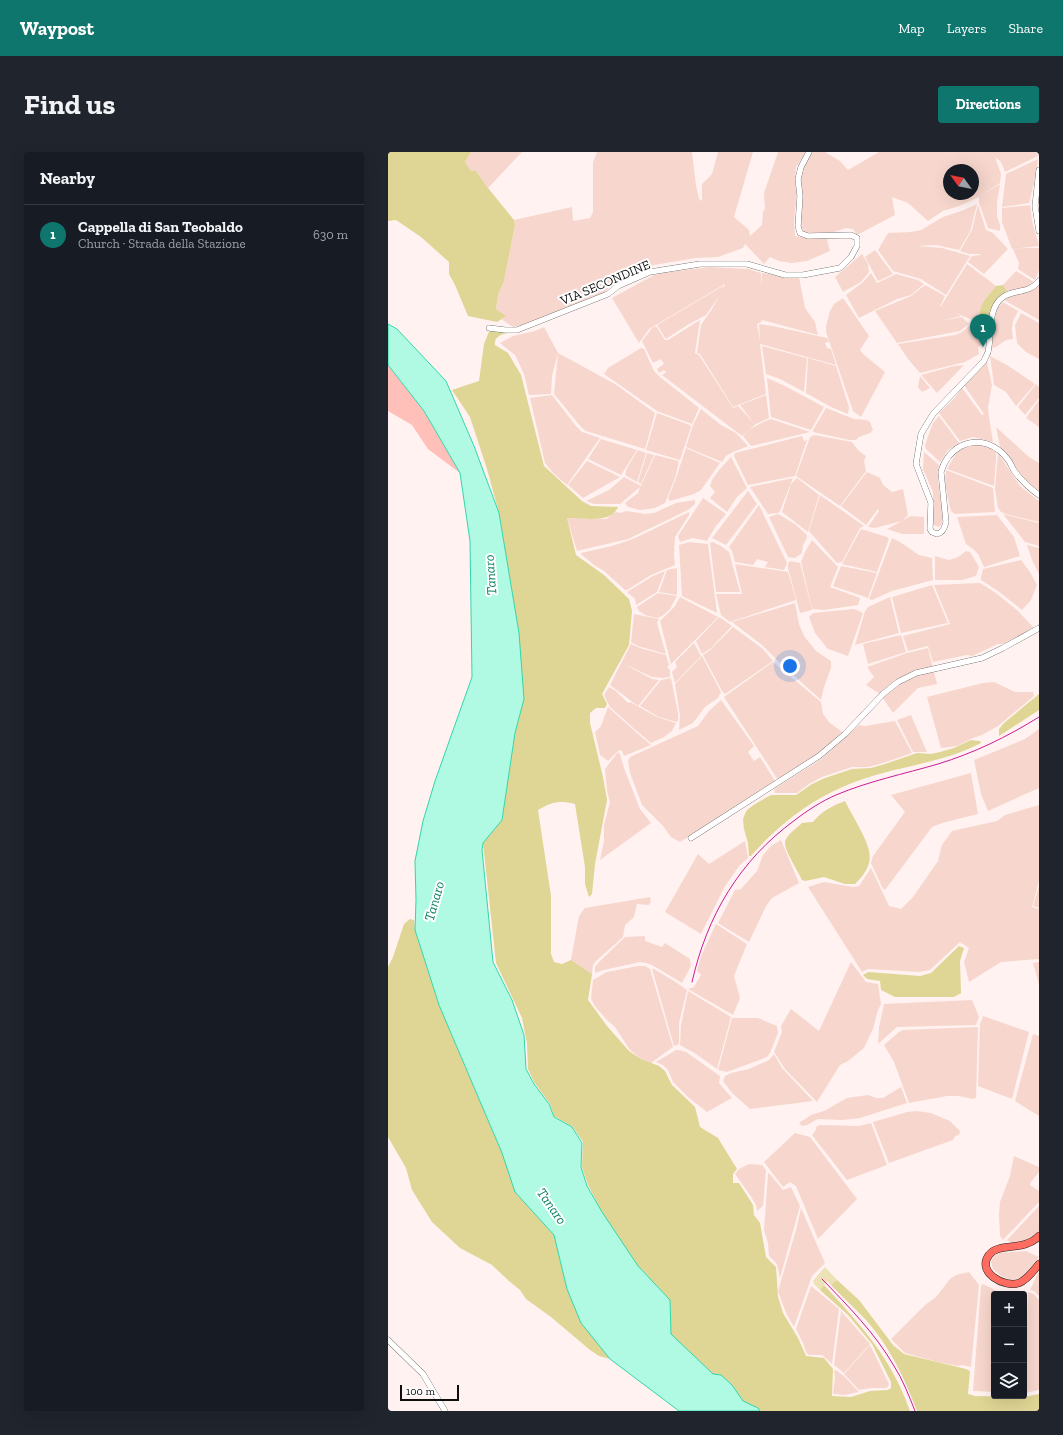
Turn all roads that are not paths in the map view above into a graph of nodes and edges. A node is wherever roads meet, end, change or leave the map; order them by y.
1 (809, 152) edge
2 (1039, 170) edge
3 (1039, 231) edge
4 (1039, 281) edge
5 (489, 328) dead end
6 (1039, 495) edge
7 (1039, 628) edge
8 (691, 838) dead end
9 (1039, 1236) edge
10 (1039, 1264) edge
11 (388, 1340) edge
12 (445, 1411) edge

1 - 5 street, VIA SECONDINE
2 - 3 street
4 - 6 street
7 - 8 street
9 - 10 main road
11 - 12 street

